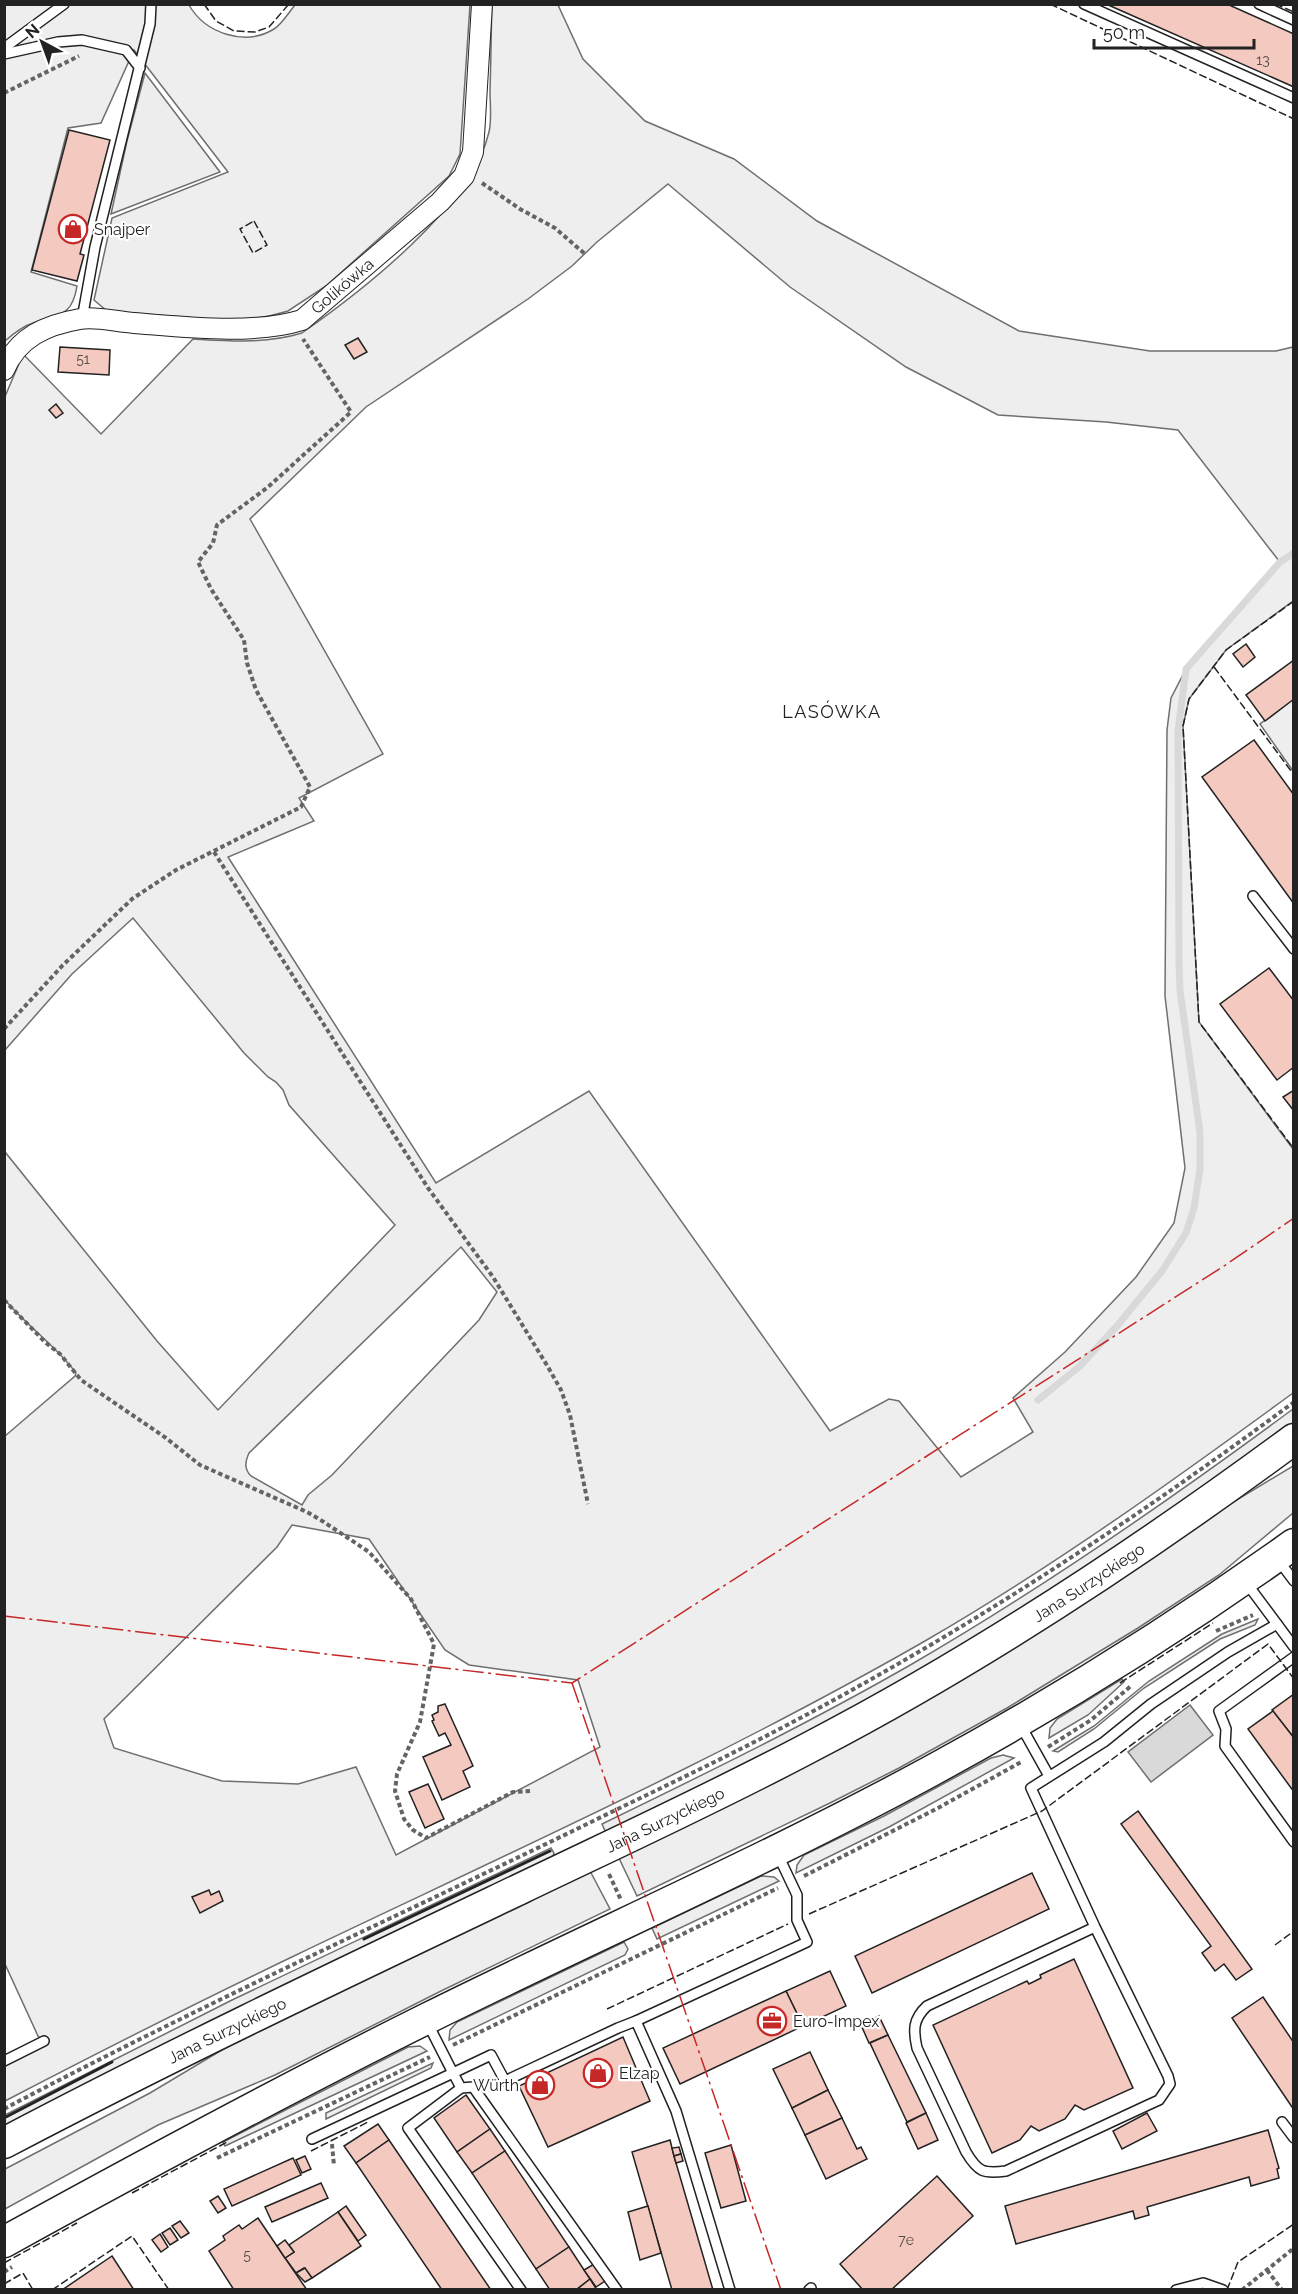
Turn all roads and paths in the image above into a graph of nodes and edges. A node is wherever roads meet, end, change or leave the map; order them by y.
1 (64, 4) edge
2 (151, 4) edge
3 (482, 4) edge
4 (1084, 4) edge
5 (1259, 4) edge
6 (1293, 20) edge
7 (103, 45) junction
8 (4, 48) edge
9 (4, 54) edge
10 (140, 68) junction
11 (4, 93) edge
12 (1293, 98) edge
13 (464, 176) junction
14 (585, 254) dead end
15 (82, 319) junction
16 (303, 320) junction
17 (4, 370) edge
18 (214, 852) junction
19 (1253, 896) dead end
20 (1293, 949) edge
21 (4, 1029) edge
22 (4, 1300) edge
23 (1293, 1402) edge
24 (1293, 1439) edge
25 (588, 1504) dead end
26 (1285, 1551) edge
27 (1244, 1580) junction
28 (1293, 1581) edge
29 (1254, 1615) dead end
30 (1277, 1624) junction
31 (1213, 1633) dead end
32 (1293, 1647) edge
33 (1293, 1656) edge
34 (1137, 1682) dead end
35 (1018, 1722) junction
36 (1050, 1745) dead end
37 (1020, 1762) dead end
38 (1049, 1776) junction
39 (530, 1791) dead end
40 (1293, 1842) edge
41 (776, 1850) junction
42 (608, 1873) dead end
43 (798, 1879) dead end
44 (783, 1886) dead end
45 (623, 1904) dead end
46 (1095, 1927) junction
47 (425, 2019) junction
48 (636, 2022) junction
49 (44, 2041) dead end
50 (452, 2046) dead end
51 (430, 2056) dead end
52 (4, 2061) edge
53 (453, 2073) junction
54 (460, 2088) junction
55 (4, 2109) edge
56 (1282, 2122) dead end
57 (1293, 2138) edge
58 (312, 2139) dead end
59 (332, 2139) dead end
60 (4, 2143) edge
61 (208, 2163) dead end
62 (334, 2166) dead end
63 (4, 2242) edge
64 (1293, 2248) edge
65 (1267, 2270) junction
66 (521, 2289) edge
67 (617, 2289) edge
68 (730, 2289) edge
69 (1176, 2289) edge
70 (1223, 2289) edge
71 (1242, 2289) edge
72 (1282, 2289) edge

1 - 8 lane
2 - 10 lane
3 - 13 street, Golikówka
4 - 12 lane
5 - 6 lane
7 - 9 lane
7 - 10 lane
7 - 11 path
10 - 15 lane
13 - 14 path
13 - 16 street, Golikówka
15 - 16 street, Golikówka
15 - 17 street, Golikówka
16 - 18 path
18 - 21 path
18 - 25 path
19 - 20 lane
22 - 39 path
23 - 55 path
24 - 60 main road, Jana Surzyckiego
26 - 27 main road
26 - 28 lane
27 - 30 lane
27 - 35 main road
29 - 31 path
30 - 32 lane
30 - 38 lane
33 - 40 lane
34 - 36 path
35 - 38 lane
35 - 41 main road
37 - 43 path
38 - 46 lane
41 - 47 main road
41 - 48 lane
42 - 45 path
44 - 50 path
46 - 46 lane
47 - 53 lane
47 - 63 main road
48 - 53 lane
48 - 68 lane
49 - 52 lane
51 - 61 path
53 - 54 lane
53 - 58 lane
54 - 66 lane
54 - 67 lane
56 - 57 lane
59 - 62 path
64 - 65 path
65 - 71 path
65 - 72 path
69 - 70 lane

